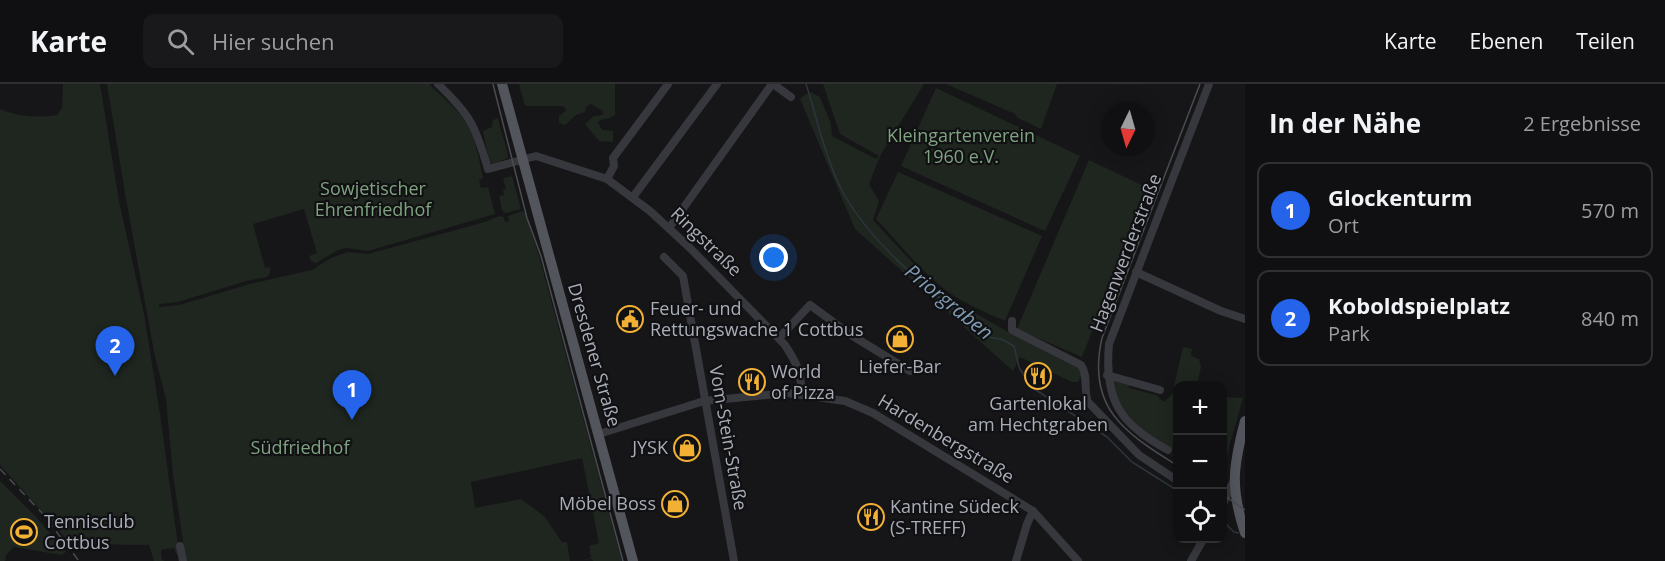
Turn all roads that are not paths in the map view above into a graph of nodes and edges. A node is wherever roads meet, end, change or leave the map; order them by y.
1 (438, 84) edge
2 (502, 84) edge
3 (668, 84) edge
4 (717, 84) edge
5 (772, 84) edge
6 (1209, 84) edge
7 (791, 97) dead end
8 (523, 159) junction
9 (607, 179) junction
10 (633, 197) junction
11 (669, 228) junction
12 (664, 257) dead end
13 (1136, 272) junction
14 (1245, 319) edge
15 (1012, 321) dead end
16 (778, 338) junction
17 (910, 371) dead end
18 (1107, 375) junction
19 (1160, 390) dead end
20 (803, 391) junction
21 (704, 401) junction
22 (1245, 421) edge
23 (599, 434) junction
24 (1168, 450) dead end
25 (1173, 478) edge
26 (1233, 482) junction
27 (1227, 495) edge
28 (1227, 507) edge
29 (1237, 508) junction
30 (1033, 511) junction
31 (1245, 533) edge
32 (1201, 543) edge
33 (180, 546) dead end
34 (183, 561) edge
35 (633, 561) edge
36 (734, 561) edge
37 (1017, 561) edge
38 (1078, 561) edge
39 (1191, 561) edge

1 - 8 street, Ringstraße
2 - 8 main road, Dresdener Straße
3 - 9 street
4 - 10 street
5 - 7 street
5 - 11 street
6 - 13 street, Hagenwerderstraße
8 - 9 street, Ringstraße
8 - 23 main road, Dresdener Straße
9 - 10 street, Ringstraße
10 - 11 street, Ringstraße
11 - 16 street, Ringstraße
12 - 21 street, Vom-Stein-Straße
13 - 14 street
13 - 18 street, Hagenwerderstraße
15 - 25 street
16 - 17 street
16 - 20 street, Ringstraße
18 - 19 street
18 - 24 street, Hagenwerderstraße
20 - 21 street, Hardenbergstraße
20 - 30 street, Hardenbergstraße
21 - 23 street, Hardenbergstraße
21 - 36 street, Vom-Stein-Straße
22 - 26 main road
23 - 35 main road, Dresdener Straße
26 - 27 street
26 - 29 main road
28 - 29 street
29 - 31 main road
30 - 37 street
30 - 38 street, Hardenbergstraße
32 - 39 street
33 - 34 street

